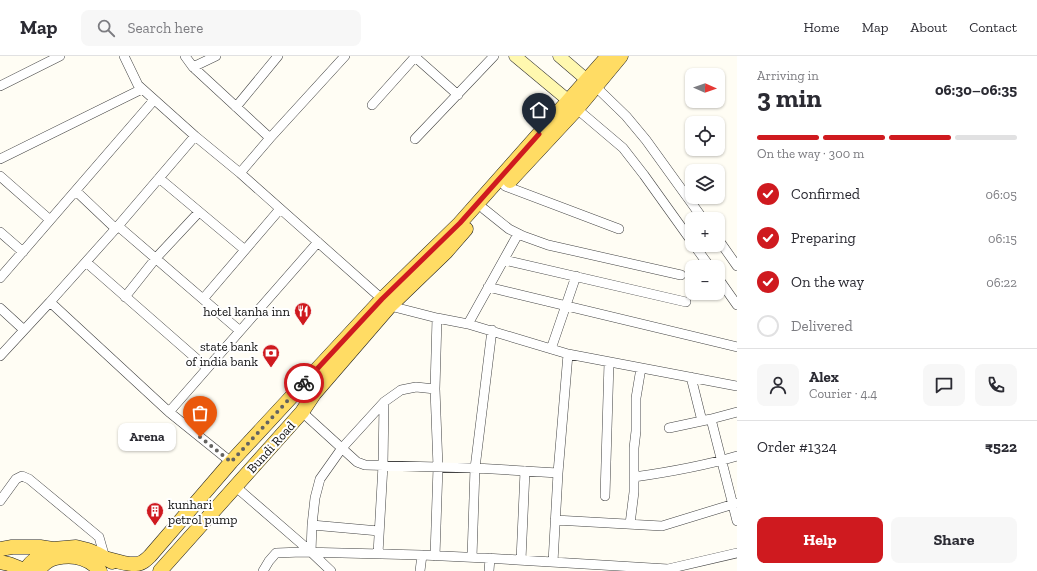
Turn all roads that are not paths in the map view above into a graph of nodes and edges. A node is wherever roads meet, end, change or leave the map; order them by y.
1 (58, 56) edge
2 (124, 56) edge
3 (185, 56) edge
4 (216, 56) edge
5 (278, 56) edge
6 (345, 56) edge
7 (494, 56) edge
8 (515, 56) edge
9 (558, 56) edge
10 (608, 56) edge
11 (621, 56) edge
12 (415, 57) edge
13 (193, 67) junction
14 (591, 83) junction
15 (0, 86) edge
16 (142, 89) junction
17 (458, 95) junction
18 (154, 100) junction
19 (372, 105) dead end
20 (573, 105) junction
21 (236, 107) junction
22 (194, 136) junction
23 (270, 138) junction
24 (415, 139) dead end
25 (0, 159) edge
26 (240, 173) junction
27 (0, 176) edge
28 (159, 178) junction
29 (505, 186) junction
30 (76, 191) junction
31 (280, 209) junction
32 (484, 209) junction
33 (199, 212) junction
34 (698, 212) edge
35 (50, 220) junction
36 (117, 227) junction
37 (619, 229) dead end
38 (0, 232) edge
39 (685, 232) edge
40 (518, 234) junction
41 (318, 242) junction
42 (725, 249) edge
43 (245, 250) junction
44 (23, 252) junction
45 (156, 258) junction
46 (504, 260) junction
47 (86, 262) junction
48 (737, 266) edge
49 (681, 275) dead end
50 (576, 276) junction
51 (0, 278) edge
52 (488, 287) junction
53 (725, 288) edge
54 (125, 297) junction
55 (203, 299) junction
56 (50, 302) junction
57 (686, 302) dead end
58 (386, 303) junction
59 (566, 306) junction
60 (737, 306) edge
61 (0, 308) edge
62 (437, 318) junction
63 (468, 324) junction
64 (24, 330) junction
65 (492, 330) junction
66 (240, 331) junction
67 (737, 347) edge
68 (551, 349) junction
69 (568, 354) junction
70 (0, 356) edge
71 (609, 362) junction
72 (207, 368) junction
73 (641, 368) junction
74 (691, 377) junction
75 (737, 386) edge
76 (435, 389) junction
77 (384, 402) junction
78 (297, 410) junction
79 (169, 412) junction
80 (737, 412) edge
81 (706, 420) junction
82 (669, 428) dead end
83 (342, 448) junction
84 (737, 456) edge
85 (721, 461) junction
86 (231, 462) junction
87 (383, 465) junction
88 (438, 467) junction
89 (475, 468) junction
90 (525, 471) junction
91 (558, 473) junction
92 (634, 478) junction
93 (236, 486) junction
94 (606, 496) dead end
95 (0, 501) edge
96 (735, 503) edge
97 (555, 520) junction
98 (737, 521) edge
99 (630, 524) junction
100 (312, 525) junction
101 (379, 531) junction
102 (0, 549) edge
103 (54, 549) junction
104 (311, 552) junction
105 (737, 553) edge
106 (378, 554) junction
107 (422, 555) junction
108 (435, 556) junction
109 (472, 557) junction
110 (490, 558) junction
111 (521, 560) junction
112 (0, 562) edge
113 (553, 562) junction
114 (103, 564) edge
115 (580, 567) edge
116 (648, 569) edge
117 (265, 570) edge
118 (29, 571) edge
119 (116, 571) edge
120 (125, 571) edge
121 (147, 571) edge
122 (160, 571) edge
123 (331, 571) edge
124 (420, 571) edge
125 (489, 571) edge

1 - 15 street
2 - 16 street
3 - 13 street
4 - 13 street
5 - 21 street
6 - 23 street
7 - 17 street
8 - 20 street
9 - 14 street
10 - 14 main road, Bundi Road
11 - 14 main road, Bundi Road
12 - 17 street
12 - 19 street
13 - 21 street
14 - 20 main road, Bundi Road
14 - 34 street
16 - 18 street
16 - 25 street
17 - 24 street
18 - 22 street
18 - 30 street
20 - 29 main road, Bundi Road
20 - 39 street
20 - 58 main road, Bundi Road
21 - 23 street
22 - 26 street
22 - 28 street
23 - 26 street
26 - 31 street
27 - 35 street
28 - 33 street
28 - 36 street
29 - 32 main road, Bundi Road
29 - 37 street
30 - 35 street
30 - 36 street
31 - 41 street
31 - 43 street
32 - 40 street
32 - 58 main road, Bundi Road
33 - 43 street
33 - 45 street
35 - 44 street
36 - 45 street
36 - 47 street
38 - 44 street
40 - 46 street
40 - 49 street
41 - 58 street
41 - 66 street
42 - 48 street
43 - 55 street
44 - 51 street
45 - 54 street
45 - 55 street
46 - 50 street
46 - 52 street
47 - 54 street
47 - 56 street
50 - 57 street
50 - 59 street
52 - 59 street
52 - 63 street
53 - 60 street
54 - 72 street
55 - 66 street
56 - 64 street
56 - 79 street
58 - 62 street
58 - 78 main road, Bundi Road
58 - 86 main road, Bundi Road
59 - 67 street
59 - 68 street
61 - 64 street
62 - 63 street
62 - 76 street
63 - 65 street
64 - 70 street
65 - 68 street
65 - 89 street
66 - 72 street
68 - 69 street
69 - 71 street
69 - 91 street
71 - 73 street
71 - 94 street
72 - 79 street
73 - 74 street
73 - 92 street
74 - 75 street
74 - 81 street
76 - 77 street
76 - 88 street
77 - 83 street
77 - 87 street
78 - 83 street
78 - 93 main road, Bundi Road
78 - 121 main road
79 - 86 street
80 - 81 street
81 - 82 street
81 - 85 street
83 - 87 street
83 - 100 street
84 - 85 street
85 - 92 street
85 - 96 street
86 - 114 main road, Bundi Road
87 - 88 street
87 - 101 street
88 - 89 street
88 - 108 street
89 - 90 street
89 - 109 street
90 - 91 street
90 - 111 street
91 - 97 street
92 - 99 street
93 - 104 street
93 - 122 main road, Bundi Road
95 - 114 street
96 - 98 street
96 - 99 street
97 - 99 street
97 - 113 street
100 - 101 street
100 - 104 street
101 - 106 street
102 - 103 main road
103 - 114 main road
103 - 118 main road
104 - 106 street
104 - 117 street
104 - 123 street
105 - 116 street
106 - 107 street
107 - 108 street
107 - 124 street
108 - 109 street
109 - 110 street
110 - 111 street
110 - 125 street
111 - 113 street
112 - 118 main road
113 - 115 street
114 - 118 main road
114 - 119 main road
114 - 120 main road
115 - 116 street

